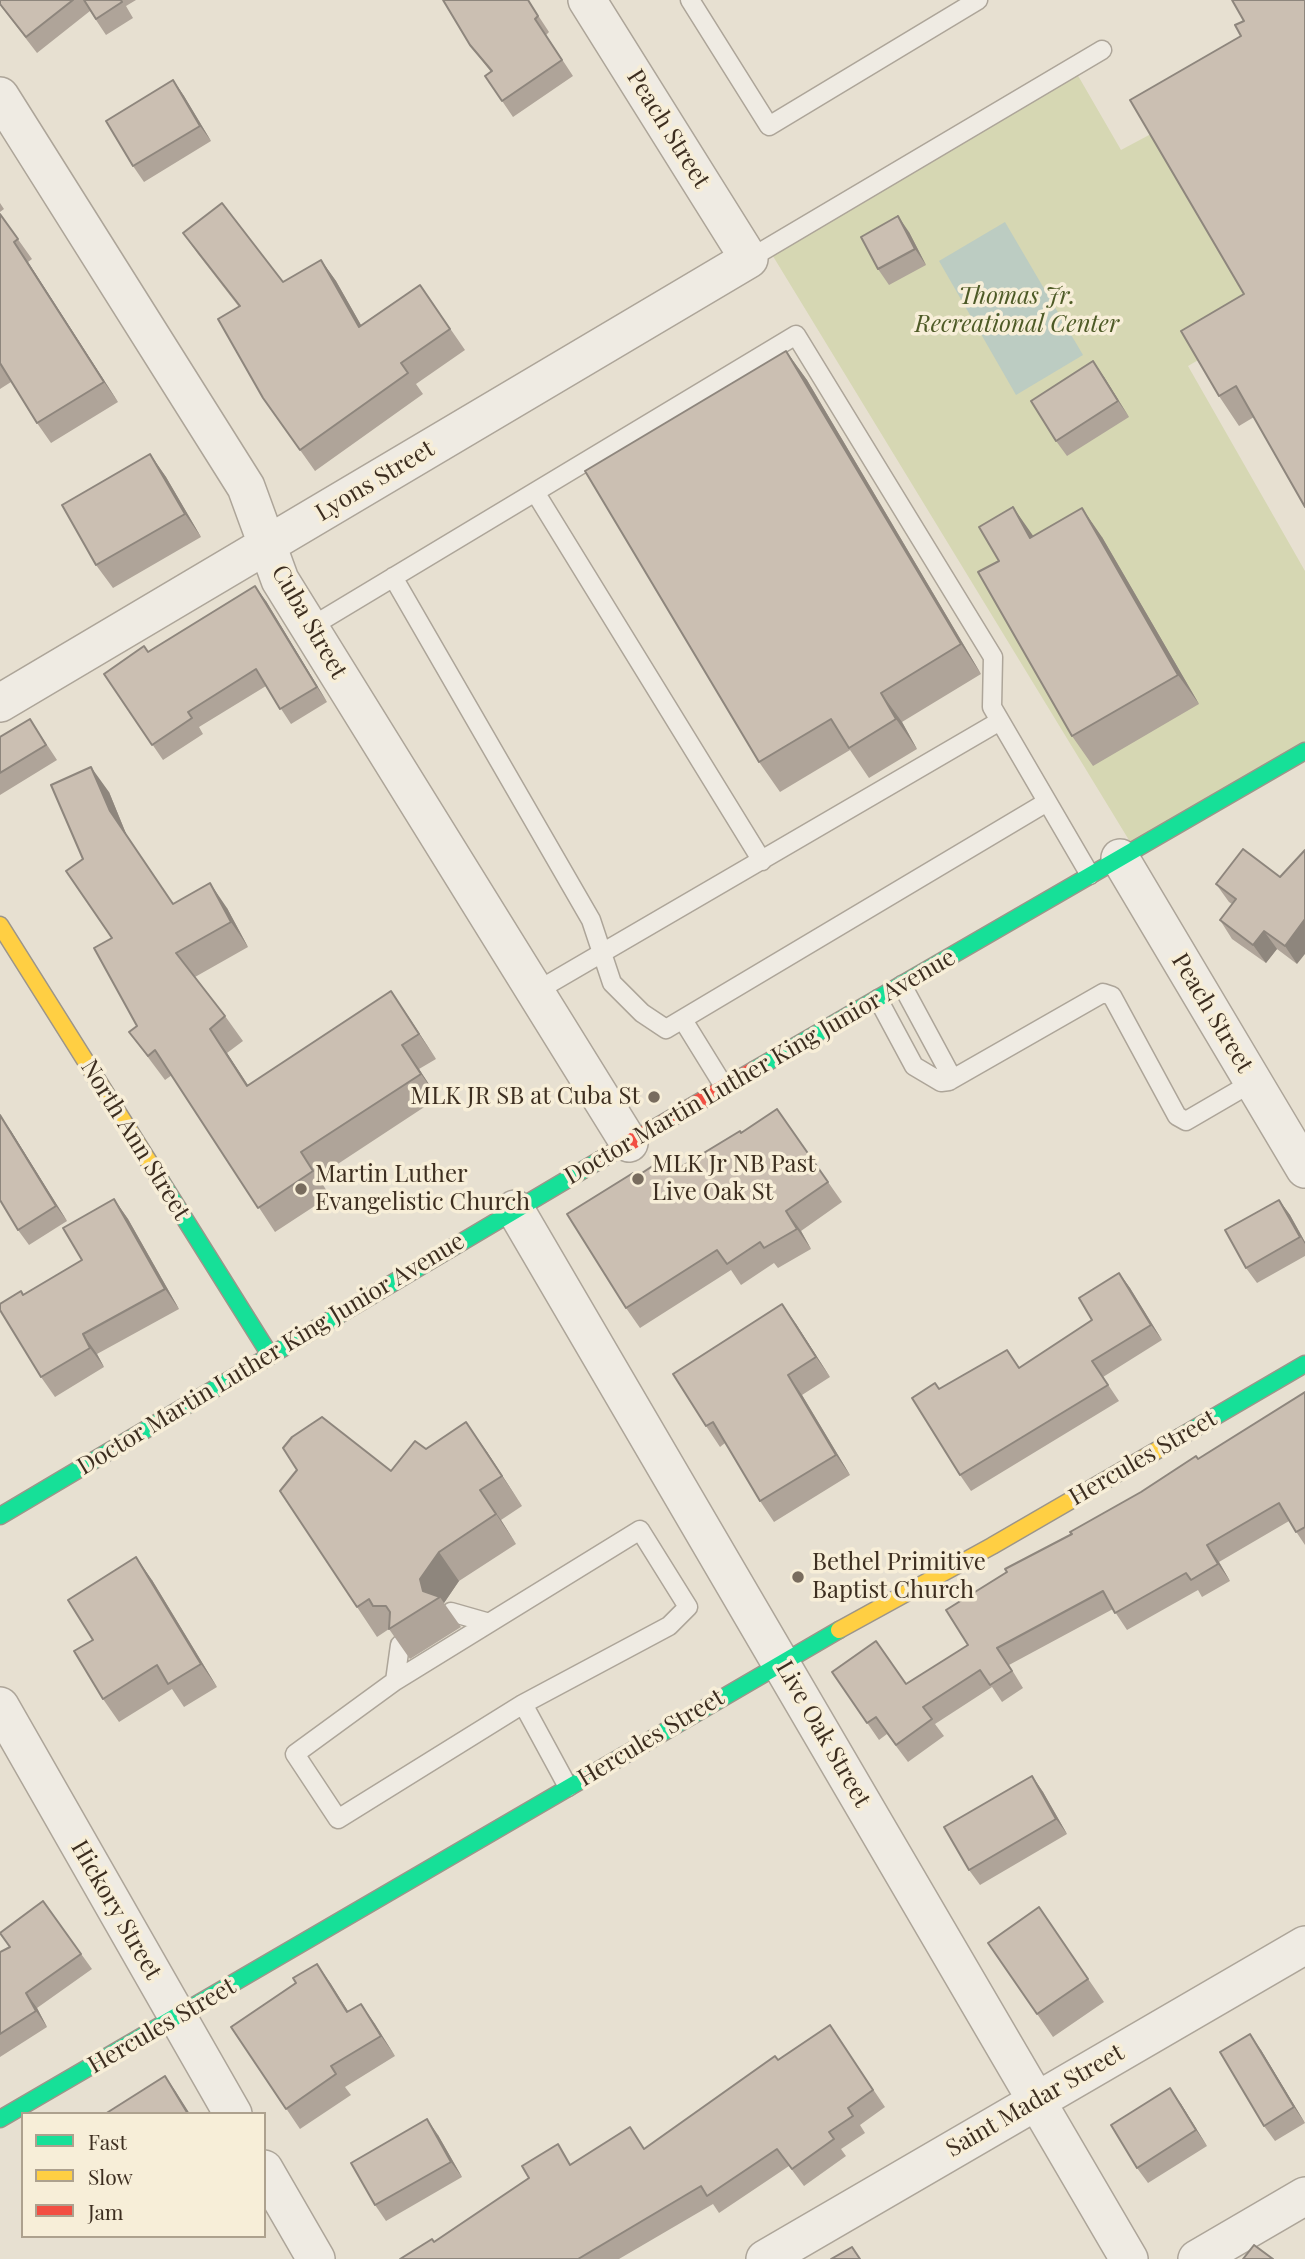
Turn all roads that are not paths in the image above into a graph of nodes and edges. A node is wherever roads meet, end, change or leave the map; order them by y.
1 (587, 0) edge
2 (690, 0) edge
3 (978, 0) edge
4 (1102, 50) dead end
5 (0, 96) edge
6 (749, 259) junction
7 (536, 492) junction
8 (267, 545) junction
9 (393, 577) junction
10 (309, 628) junction
11 (0, 703) edge
12 (1000, 721) junction
13 (1305, 751) edge
14 (1047, 802) junction
15 (762, 861) junction
16 (1105, 867) junction
17 (0, 925) edge
18 (602, 955) junction
19 (902, 985) junction
20 (535, 992) junction
21 (878, 999) junction
22 (683, 1020) junction
23 (950, 1081) junction
24 (1253, 1082) junction
25 (725, 1088) junction
26 (629, 1143) junction
27 (1305, 1168) edge
28 (515, 1209) junction
29 (270, 1355) junction
30 (1305, 1364) edge
31 (0, 1516) edge
32 (451, 1612) dead end
33 (486, 1622) junction
34 (400, 1645) edge
35 (780, 1662) junction
36 (395, 1681) junction
37 (523, 1704) junction
38 (0, 1706) edge
39 (568, 1787) junction
40 (1305, 1945) edge
41 (177, 2017) junction
42 (1037, 2100) junction
43 (232, 2112) edge
44 (0, 2119) edge
45 (266, 2172) edge
46 (1305, 2196) edge
47 (316, 2259) edge
48 (765, 2259) edge
49 (1129, 2259) edge
50 (1197, 2259) edge

1 - 6 street, Peach Street
2 - 3 lane
4 - 6 lane
5 - 8 street, Cuba Street
6 - 8 street, Lyons Street
7 - 9 lane
7 - 12 lane
7 - 15 lane
8 - 10 street, Cuba Street
8 - 11 street, Lyons Street
9 - 10 lane
9 - 18 lane
10 - 20 street, Cuba Street
12 - 14 lane
12 - 15 lane
13 - 16 street, Doctor Martin Luther King Junior Avenue
14 - 16 lane
14 - 22 lane
15 - 18 lane
16 - 19 street, Doctor Martin Luther King Junior Avenue
16 - 24 street, Peach Street
17 - 29 street, North Ann Street
18 - 20 lane
18 - 22 lane
19 - 21 street, Doctor Martin Luther King Junior Avenue
19 - 23 lane
20 - 26 street, Cuba Street
21 - 23 lane
21 - 25 street, Doctor Martin Luther King Junior Avenue
22 - 25 lane
23 - 24 lane
24 - 27 street, Peach Street
25 - 26 street, Doctor Martin Luther King Junior Avenue
26 - 28 street, Doctor Martin Luther King Junior Avenue
28 - 29 street, Doctor Martin Luther King Junior Avenue
28 - 35 street, Live Oak Street
29 - 31 street, Doctor Martin Luther King Junior Avenue
30 - 35 street, Hercules Street
32 - 33 lane
33 - 36 lane
33 - 37 lane
34 - 36 lane
35 - 39 street, Hercules Street
35 - 42 street, Live Oak Street
36 - 37 lane
37 - 39 lane
38 - 41 street, Hickory Street
39 - 41 street, Hercules Street
40 - 42 street, Saint Madar Street
41 - 43 street, Hickory Street
41 - 44 street, Hercules Street
42 - 48 street, Saint Madar Street
42 - 49 street, Live Oak Street
45 - 47 street
46 - 50 street

